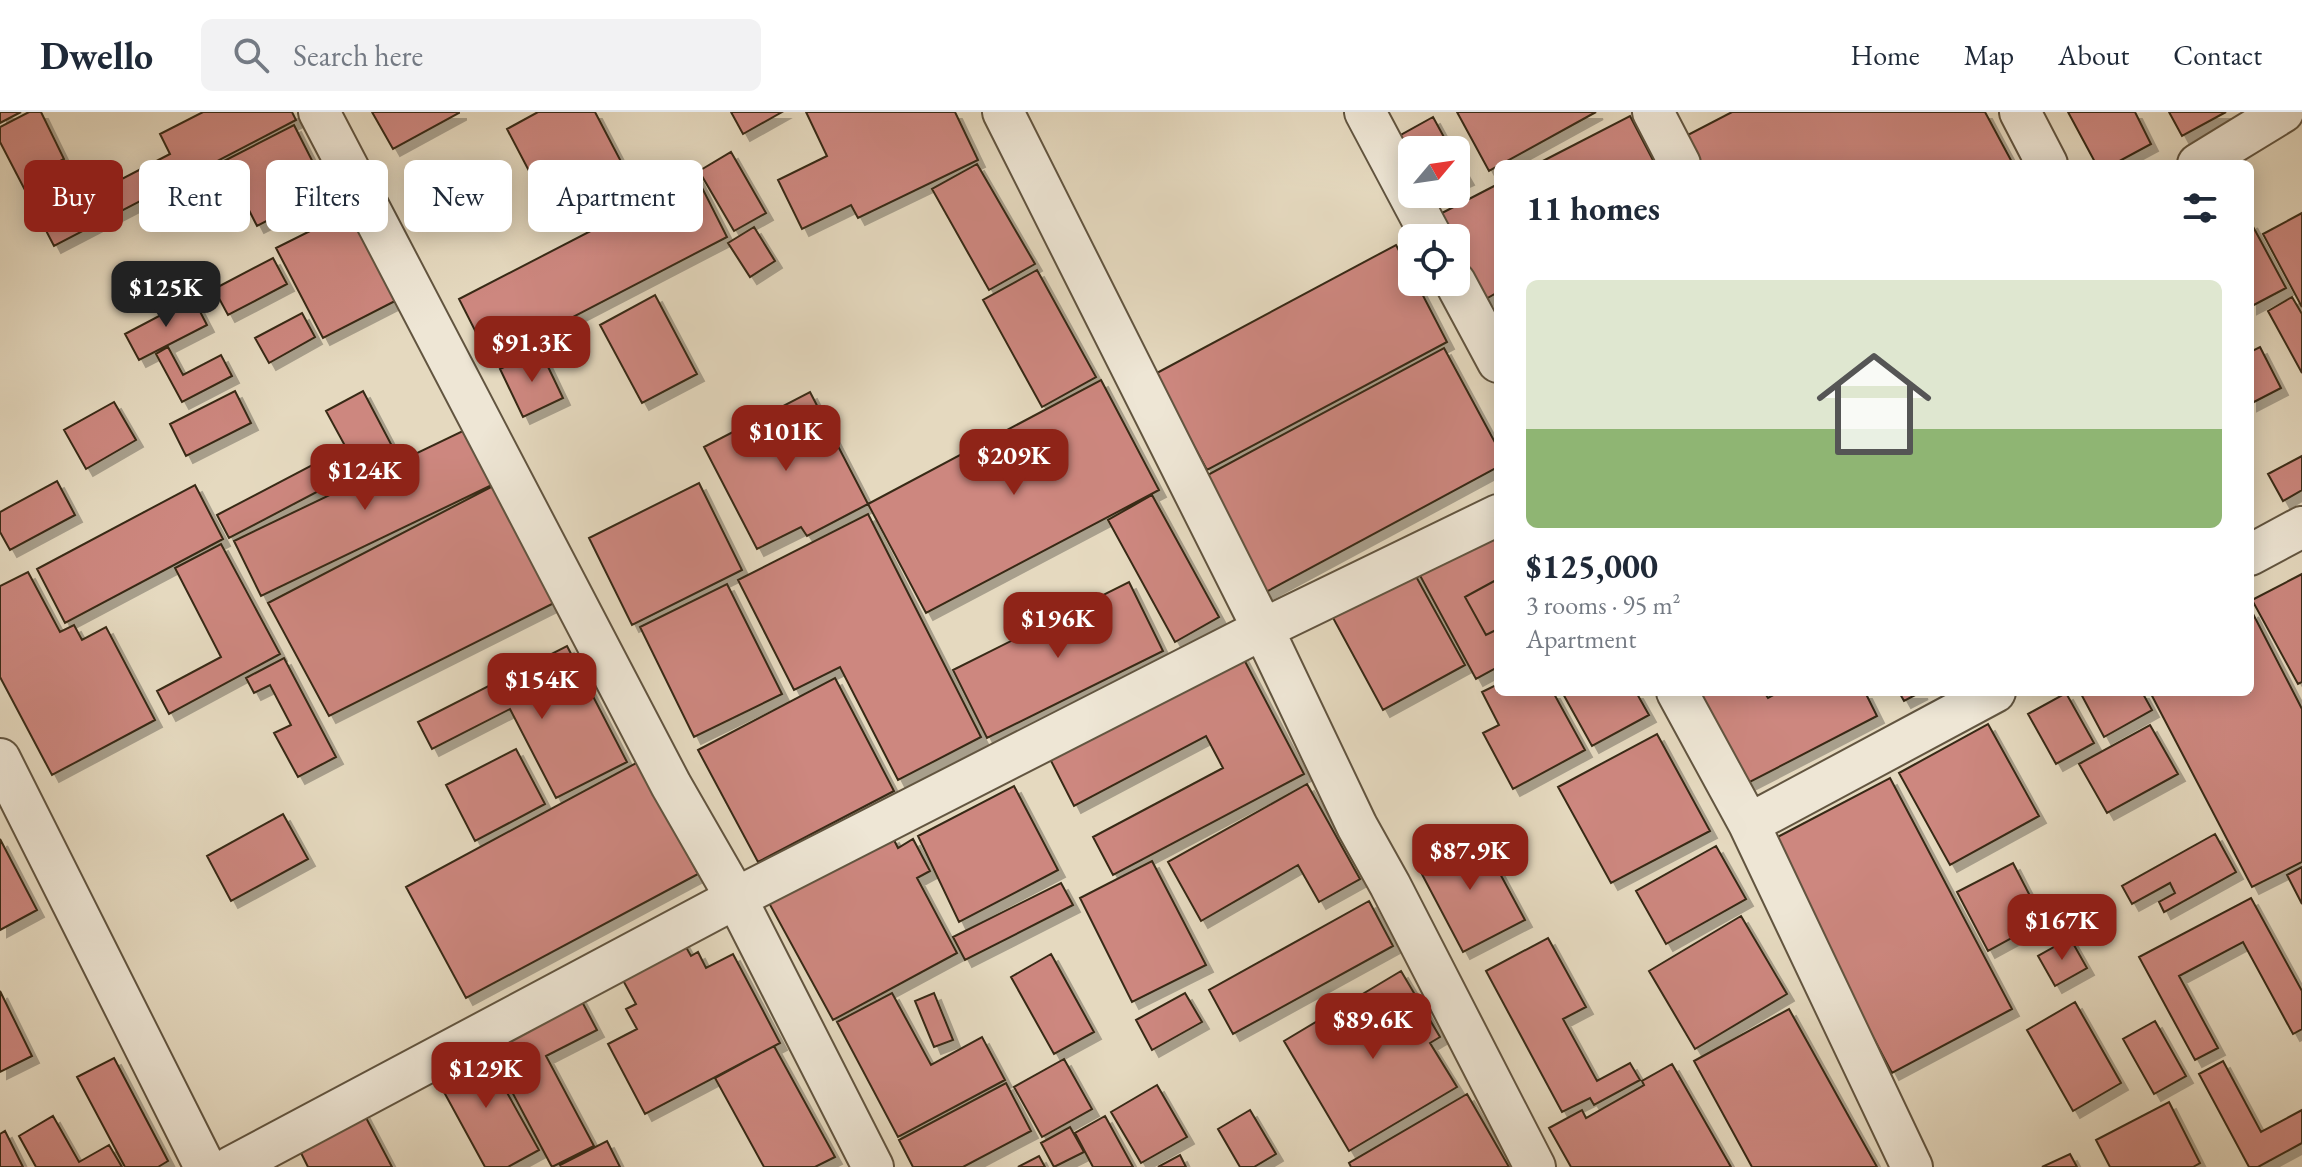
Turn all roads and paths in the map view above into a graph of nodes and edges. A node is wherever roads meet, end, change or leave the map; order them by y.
1 (319, 112) edge
2 (1003, 112) edge
3 (1365, 112) edge
4 (1653, 112) edge
5 (2020, 112) edge
6 (2283, 112) edge
7 (1678, 160) edge
8 (2045, 160) edge
9 (2205, 160) edge
10 (1425, 224) edge
11 (1463, 296) edge
12 (1494, 355) edge
13 (1494, 517) edge
14 (2302, 527) edge
15 (2254, 553) edge
16 (1263, 629) junction
17 (1679, 696) edge
18 (1988, 696) edge
19 (0, 759) edge
20 (1749, 824) junction
21 (736, 898) junction
22 (205, 1167) edge
23 (231, 1167) edge
24 (873, 1167) edge
25 (1535, 1167) edge
26 (1912, 1167) edge

1 - 21 street
2 - 16 street
3 - 10 street
4 - 7 street
5 - 8 street
6 - 9 street
11 - 12 street
13 - 16 street
14 - 15 street
16 - 21 street
16 - 25 street
17 - 20 street
18 - 20 street
19 - 22 street
20 - 26 street
21 - 23 street
21 - 24 street

